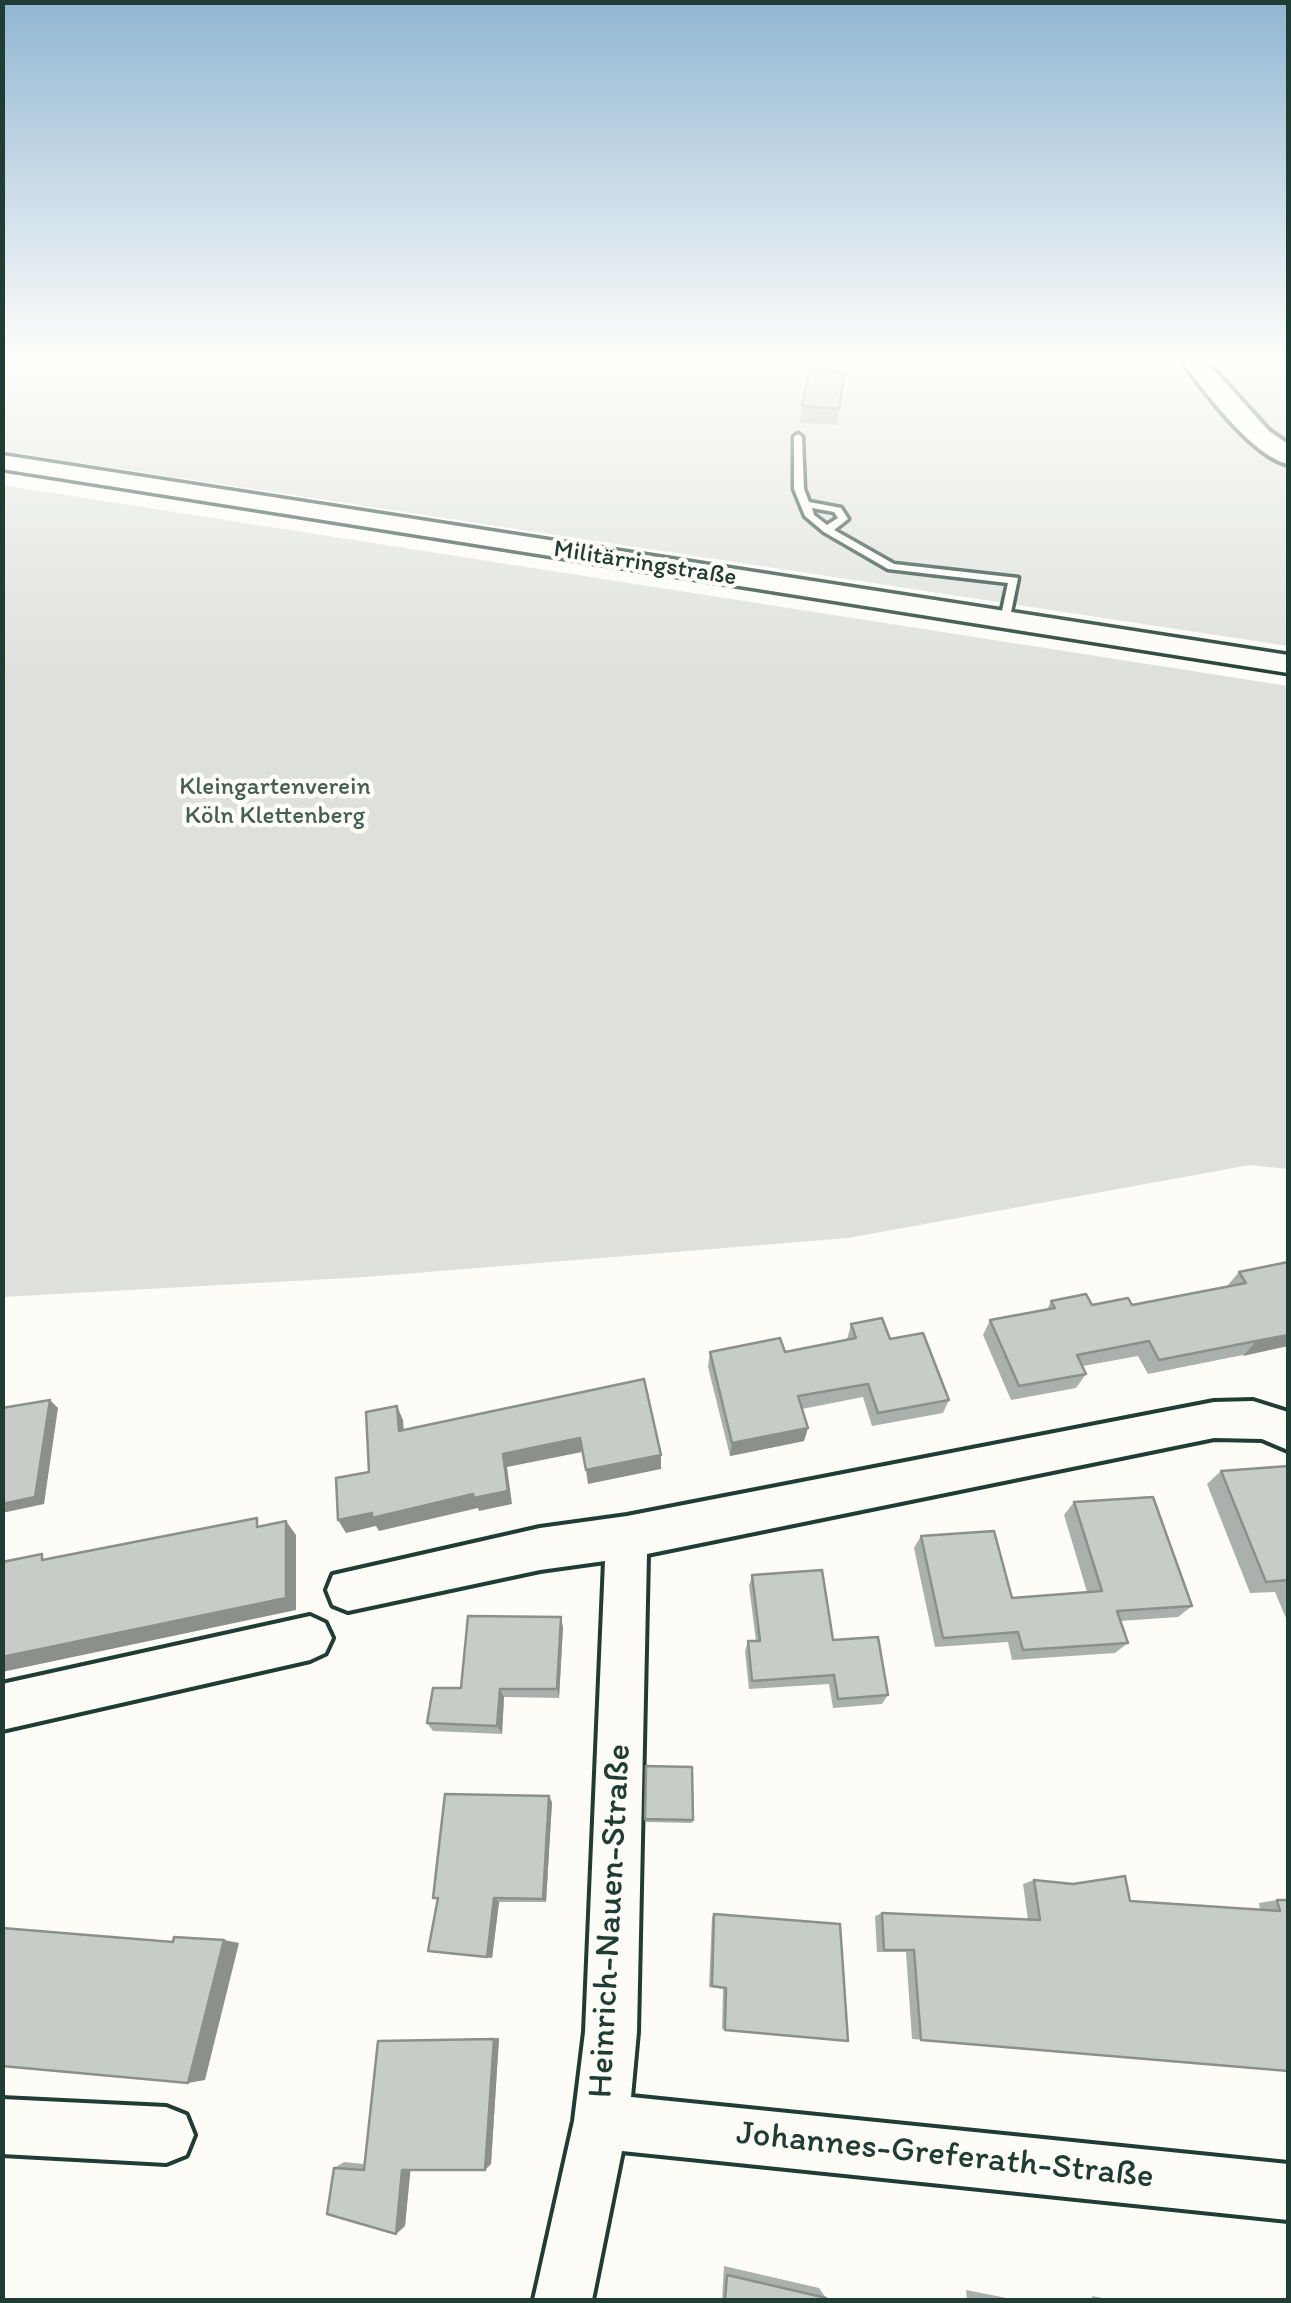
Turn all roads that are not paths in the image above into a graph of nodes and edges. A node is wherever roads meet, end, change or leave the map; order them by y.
1 (18, 464) edge
2 (799, 464) edge
3 (804, 504) junction
4 (827, 530) junction
5 (1005, 620) junction
6 (1288, 664) edge
7 (1285, 1424) edge
8 (627, 1537) junction
9 (348, 1590) dead end
10 (310, 1638) dead end
11 (2, 1707) edge
12 (601, 2121) junction
13 (2, 2126) edge
14 (166, 2135) dead end
15 (1288, 2192) edge
16 (563, 2300) edge

1 - 5 main road, Militärringstraße
2 - 3 lane
3 - 4 lane
3 - 4 lane
4 - 5 lane
5 - 6 main road, Militärringstraße
7 - 8 street
8 - 9 street
8 - 12 street, Heinrich-Nauen-Straße
10 - 11 street
12 - 15 street, Johannes-Greferath-Straße
12 - 16 street, Heinrich-Nauen-Straße
13 - 14 street

